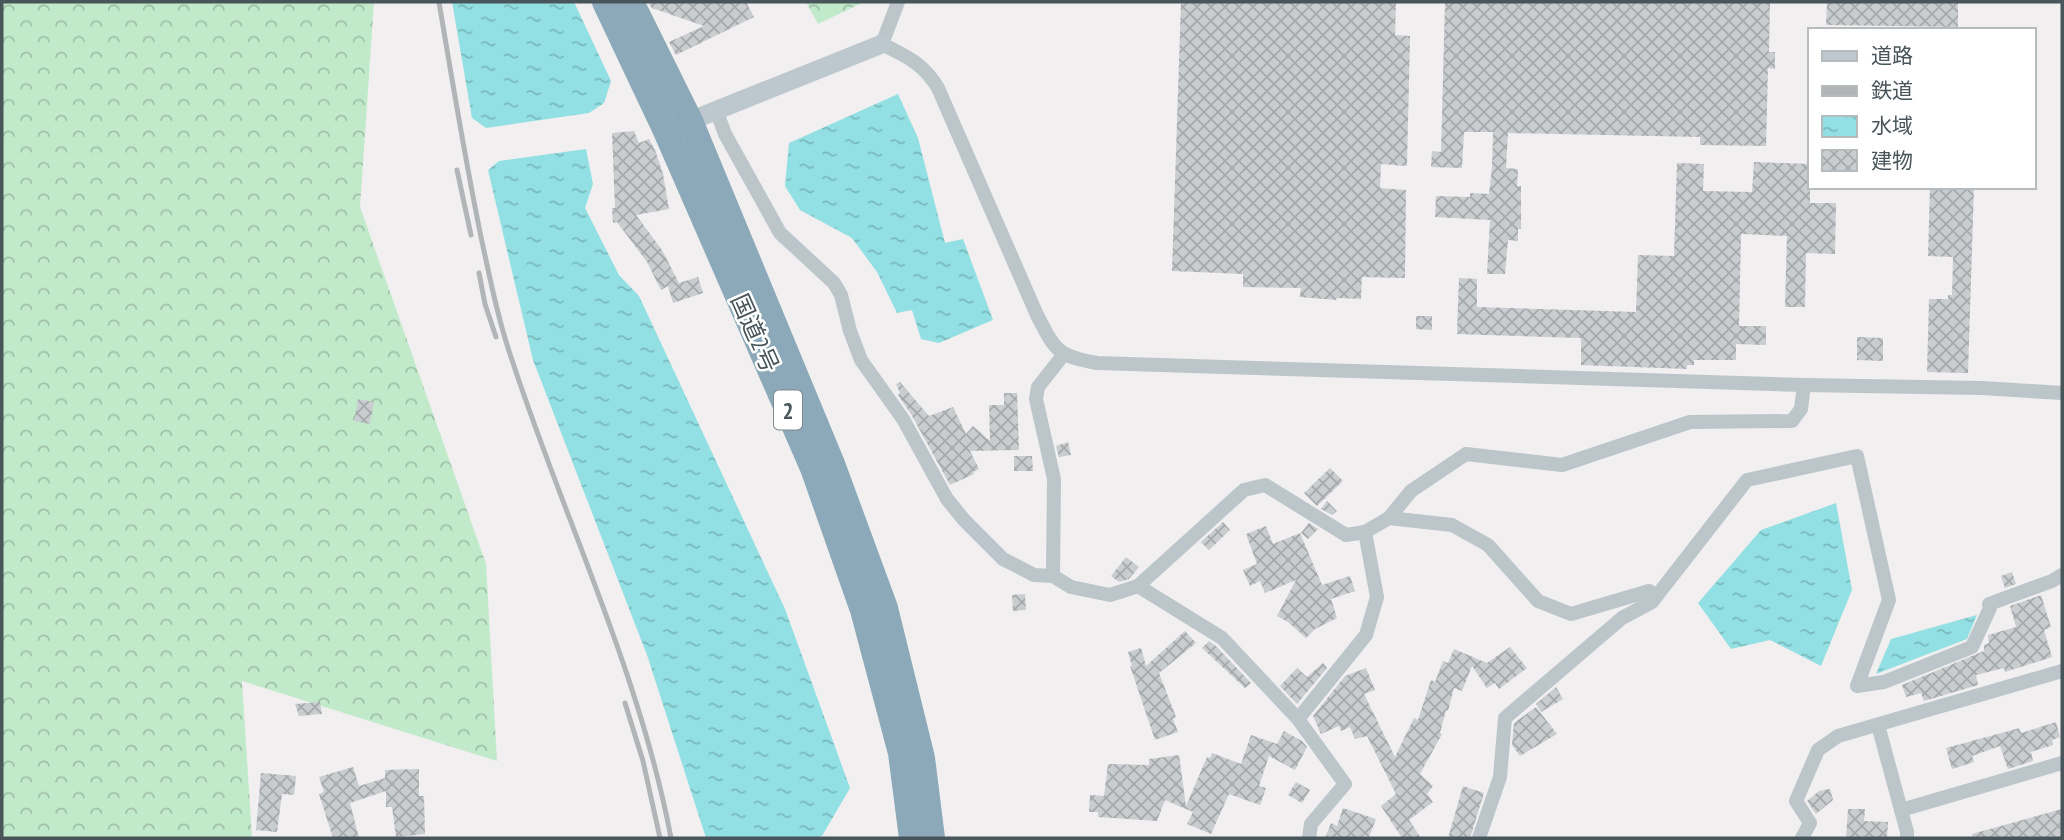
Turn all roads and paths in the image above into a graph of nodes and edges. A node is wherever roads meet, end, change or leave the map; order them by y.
1 (605, 2) edge
2 (631, 2) edge
3 (898, 2) edge
4 (881, 44) junction
5 (716, 110) junction
6 (678, 126) junction
7 (1064, 354) junction
8 (1804, 385) junction
9 (2062, 393) edge
10 (1389, 518) junction
11 (1365, 532) junction
12 (2062, 575) edge
13 (1053, 576) junction
14 (1138, 586) junction
15 (1656, 596) junction
16 (2062, 671) edge
17 (1298, 719) junction
18 (1878, 725) junction
19 (2062, 763) edge
20 (1901, 810) junction
21 (912, 838) edge
22 (932, 838) edge
23 (1309, 838) edge
24 (1479, 838) edge
25 (1802, 838) edge
26 (1907, 838) edge

1 - 6 highway, 国道2号 / 2
2 - 6 highway, 国道2号 / 2
3 - 4 street
4 - 5 street
4 - 7 street
5 - 6 street
5 - 13 street
6 - 21 highway, 国道2号 / 2
6 - 22 highway, 国道2号 / 2
7 - 8 street
7 - 13 street
8 - 9 street
8 - 10 street
10 - 11 street
10 - 15 street
11 - 14 street
11 - 17 street
12 - 15 street
13 - 14 street
14 - 17 street
15 - 24 street
16 - 18 street
17 - 23 street
18 - 20 street
18 - 25 street
19 - 20 street
20 - 26 street

